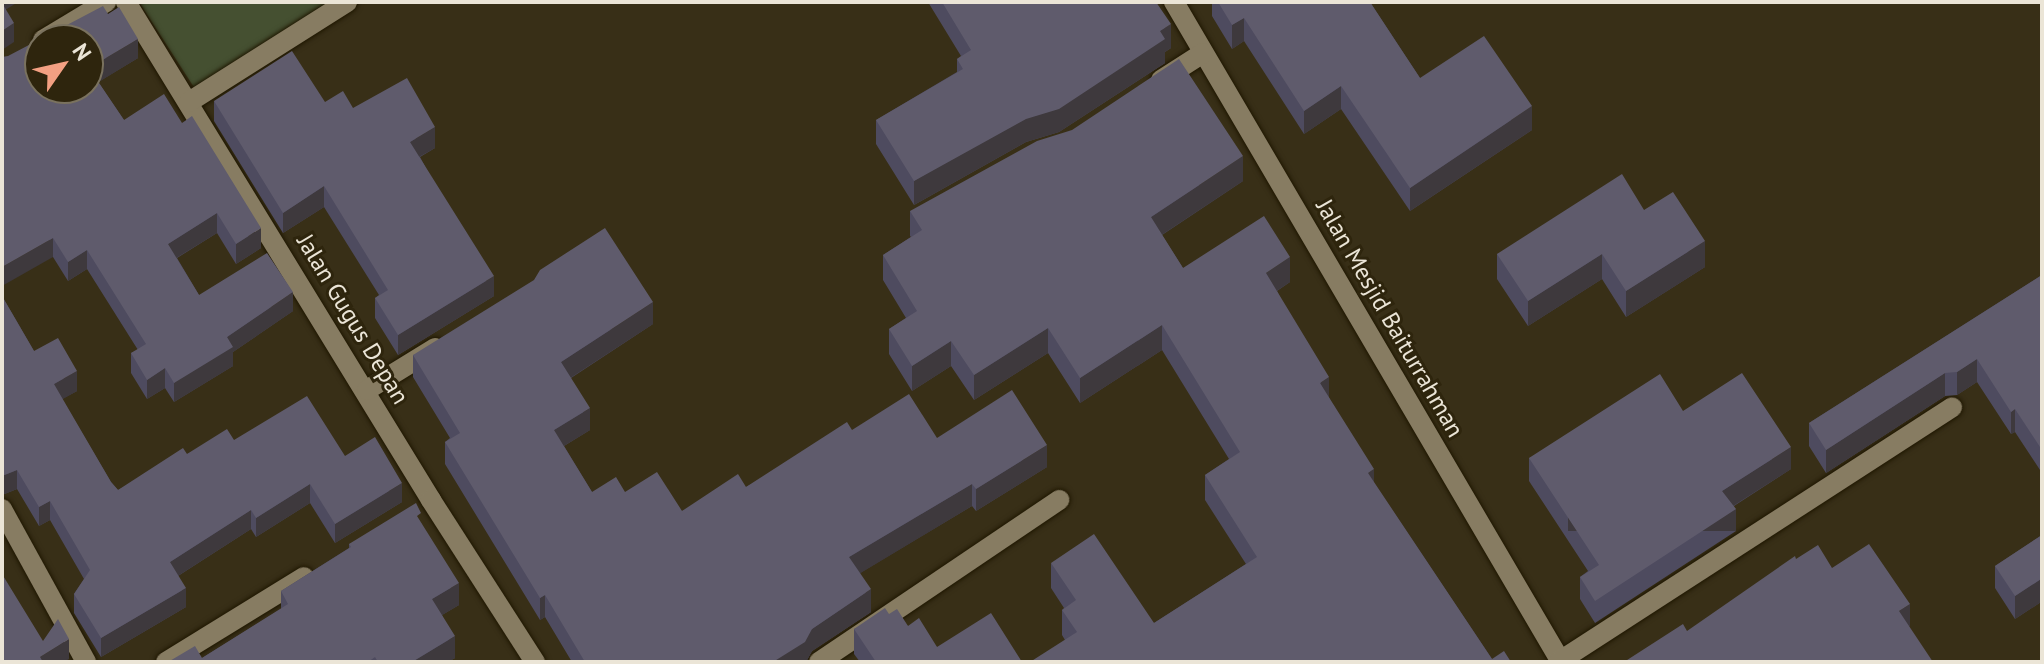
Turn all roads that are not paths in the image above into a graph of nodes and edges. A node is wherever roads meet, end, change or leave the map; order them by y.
1 (106, 2) edge
2 (126, 2) edge
3 (347, 2) edge
4 (1174, 2) edge
5 (70, 24) edge
6 (1203, 53) junction
7 (1139, 95) edge
8 (189, 102) junction
9 (447, 340) edge
10 (367, 390) junction
11 (1952, 407) dead end
12 (1059, 500) dead end
13 (2, 509) edge
14 (325, 565) edge
15 (86, 662) edge
16 (166, 662) edge
17 (535, 662) edge
18 (819, 662) edge
19 (1561, 662) edge

1 - 5 street
2 - 8 street, Jalan Gugus Depan
3 - 8 street
4 - 6 street, Jalan Mesjid Baiturrahman
6 - 7 street
6 - 19 street, Jalan Mesjid Baiturrahman
8 - 10 street, Jalan Gugus Depan
9 - 10 street
10 - 17 street, Jalan Gugus Depan
11 - 19 street
12 - 18 street
13 - 15 street
14 - 16 street

